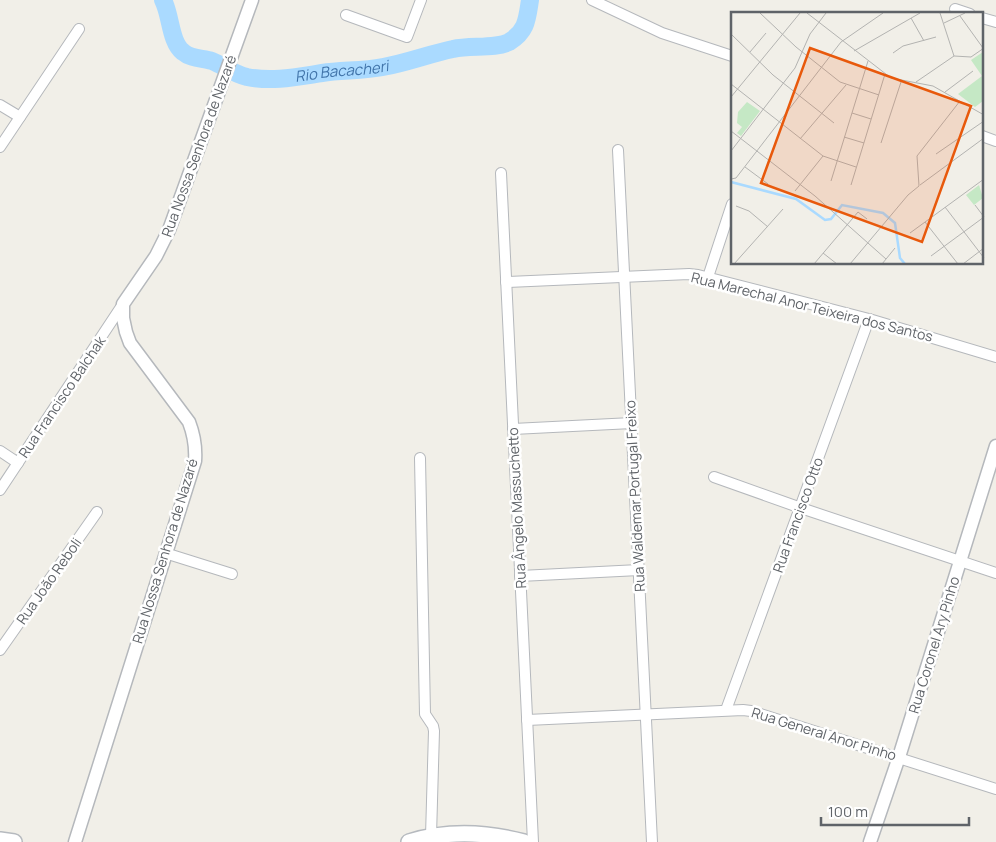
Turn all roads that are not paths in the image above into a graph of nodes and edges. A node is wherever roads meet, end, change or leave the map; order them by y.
1 (252, 0) edge
2 (421, 0) edge
3 (592, 0) edge
4 (956, 9) dead end
5 (964, 12) edge
6 (346, 15) dead end
7 (79, 29) dead end
8 (731, 56) edge
9 (0, 105) edge
10 (20, 117) junction
11 (984, 137) edge
12 (996, 141) edge
13 (0, 147) edge
14 (618, 150) dead end
15 (501, 173) dead end
16 (731, 207) edge
17 (624, 277) junction
18 (708, 277) junction
19 (506, 282) junction
20 (123, 304) junction
21 (870, 319) junction
22 (996, 357) edge
23 (632, 423) junction
24 (513, 429) junction
25 (996, 446) edge
26 (0, 451) edge
27 (420, 458) dead end
28 (18, 463) junction
29 (714, 477) dead end
30 (0, 490) edge
31 (801, 508) junction
32 (97, 512) dead end
33 (165, 553) junction
34 (960, 562) junction
35 (639, 570) junction
36 (996, 573) edge
37 (232, 574) dead end
38 (520, 576) junction
39 (0, 650) edge
40 (726, 710) junction
41 (646, 715) junction
42 (527, 720) junction
43 (899, 757) junction
44 (996, 788) edge
45 (431, 836) junction
46 (0, 840) edge
47 (14, 842) edge
48 (75, 842) edge
49 (410, 842) edge
50 (524, 842) edge
51 (533, 842) edge
52 (652, 842) edge
53 (870, 842) edge

1 - 20 street, Rua Nossa Senhora de Nazaré
2 - 6 street
3 - 8 street
4 - 5 street
7 - 10 street
9 - 10 street
10 - 13 street
11 - 12 street
14 - 17 street, Rua Waldemar Portugal Freixo
15 - 19 street, Rua Ângelo Massuchetto
16 - 18 street
17 - 18 street, Rua Marechal Anor Teixeira dos Santos
17 - 19 street, Rua Marechal Anor Teixeira dos Santos
17 - 23 street, Rua Waldemar Portugal Freixo
18 - 21 street, Rua Marechal Anor Teixeira dos Santos
19 - 24 street, Rua Ângelo Massuchetto
20 - 28 street, Rua Francisco Balchak
20 - 33 street, Rua Nossa Senhora de Nazaré
21 - 22 street, Rua Marechal Anor Teixeira dos Santos
21 - 31 street, Rua Francisco Otto
23 - 24 street
23 - 35 street, Rua Waldemar Portugal Freixo
24 - 38 street, Rua Ângelo Massuchetto
25 - 34 street, Rua Coronel Ary Pinho
26 - 28 street
27 - 45 street
28 - 30 street, Rua Francisco Balchak
29 - 31 street
31 - 34 street
31 - 40 street, Rua Francisco Otto
32 - 39 street, Rua João Reboli
33 - 37 street
33 - 48 street, Rua Nossa Senhora de Nazaré
34 - 36 street
34 - 43 street, Rua Coronel Ary Pinho
35 - 38 street
35 - 41 street, Rua Waldemar Portugal Freixo
38 - 42 street, Rua Ângelo Massuchetto
40 - 41 street, Rua General Anor Pinho
40 - 43 street, Rua General Anor Pinho
41 - 42 street, Rua General Anor Pinho
41 - 52 street, Rua Waldemar Portugal Freixo
42 - 51 street, Rua Ângelo Massuchetto
43 - 44 street, Rua General Anor Pinho
43 - 53 street, Rua Coronel Ary Pinho
45 - 49 main road
45 - 50 main road
46 - 47 main road

